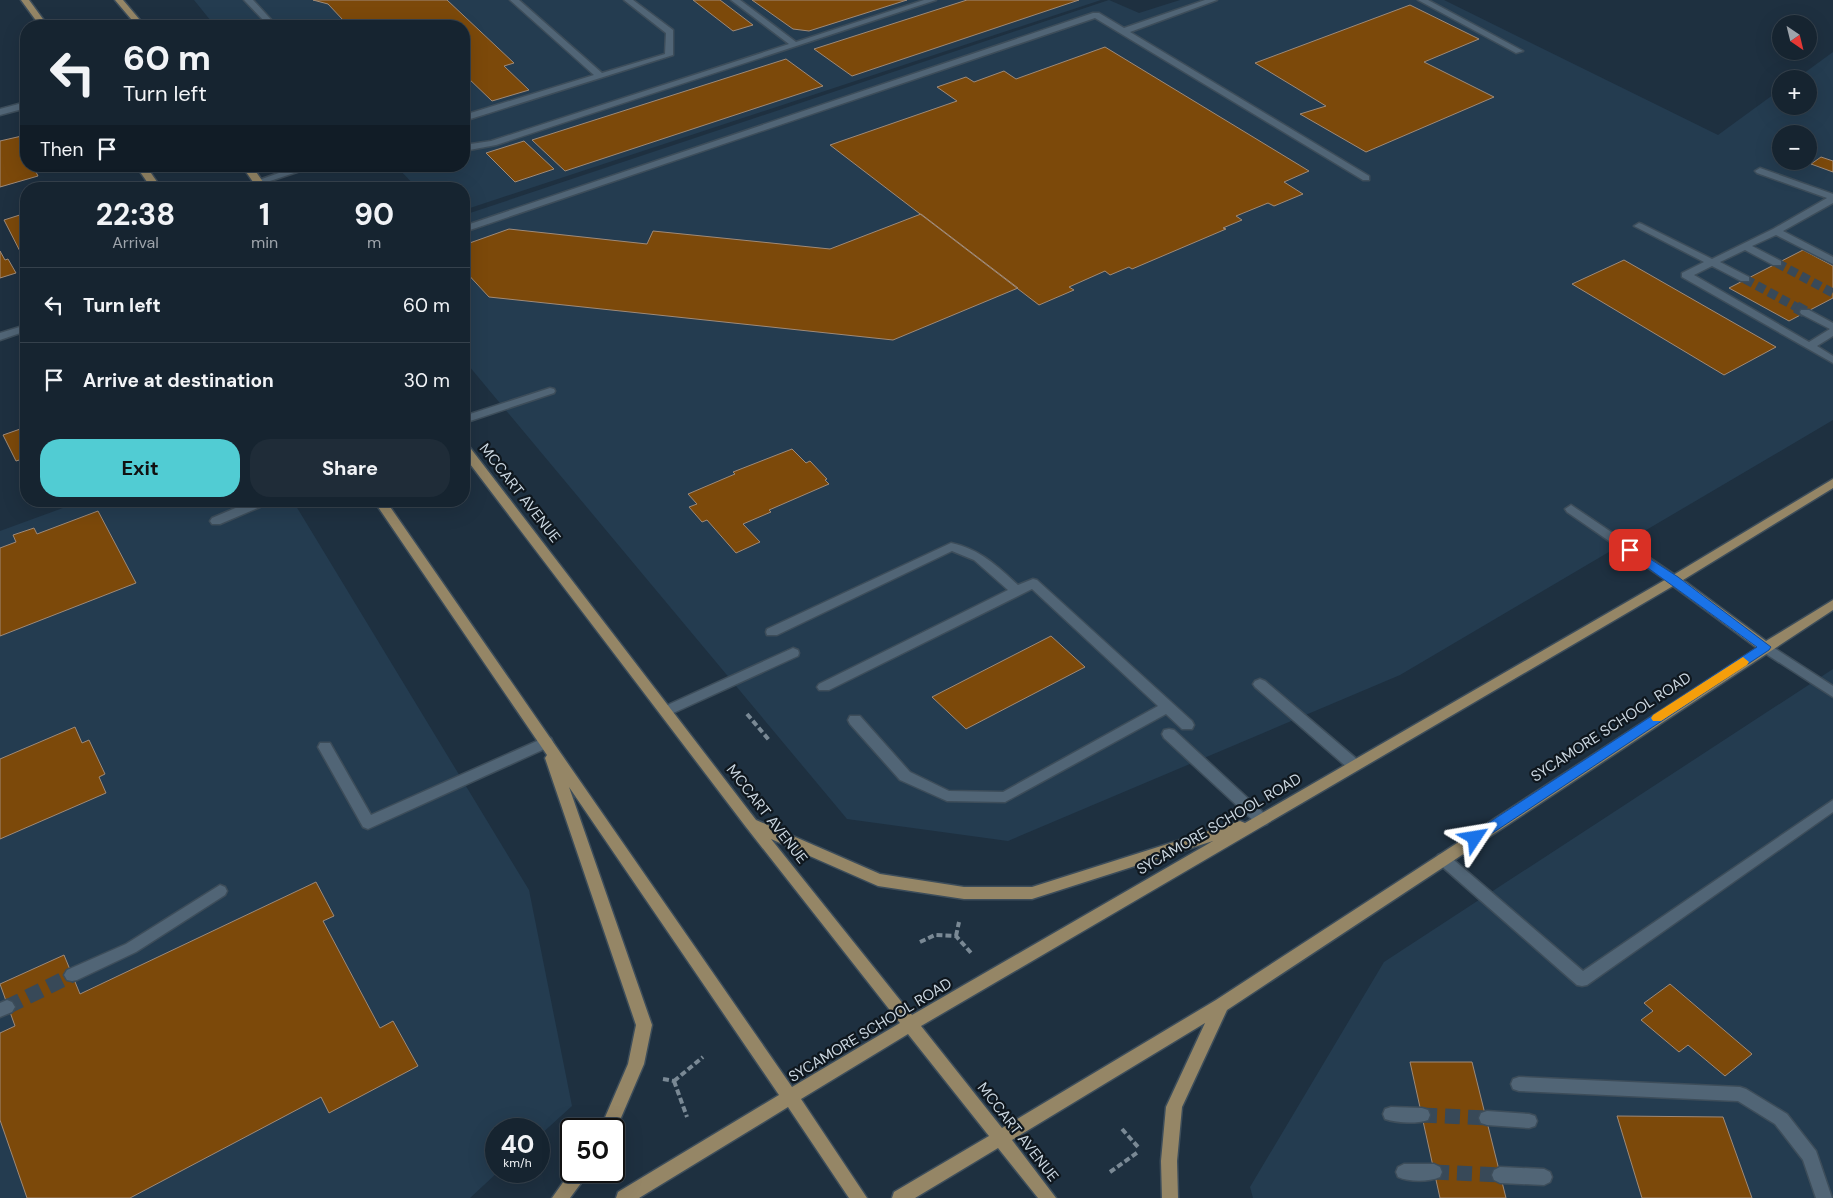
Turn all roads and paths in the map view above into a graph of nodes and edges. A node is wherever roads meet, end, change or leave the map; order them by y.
1 (25, 0) edge
2 (120, 0) edge
3 (248, 0) edge
4 (514, 0) edge
5 (628, 0) edge
6 (735, 0) edge
7 (932, 0) edge
8 (1213, 0) edge
9 (1422, 0) edge
10 (40, 20) edge
11 (135, 20) edge
12 (267, 20) edge
13 (1124, 31) junction
14 (794, 44) junction
15 (1519, 51) dead end
16 (600, 76) junction
17 (20, 107) edge
18 (0, 112) edge
19 (470, 116) edge
20 (470, 147) edge
21 (1760, 170) dead end
22 (295, 172) edge
23 (1366, 178) dead end
24 (271, 182) edge
25 (1833, 198) edge
26 (1639, 226) dead end
27 (470, 227) edge
28 (1776, 231) junction
29 (1744, 246) junction
30 (1833, 261) edge
31 (1713, 262) junction
32 (1777, 263) tunnel mouth
33 (1746, 279) tunnel mouth
34 (1806, 312) tunnel mouth
35 (1833, 327) edge
36 (20, 330) edge
37 (1833, 332) edge
38 (0, 337) edge
39 (1809, 346) junction
40 (1833, 360) edge
41 (550, 391) dead end
42 (470, 418) edge
43 (470, 456) edge
44 (1833, 483) edge
45 (249, 507) edge
46 (384, 507) edge
47 (1571, 509) dead end
48 (216, 521) dead end
49 (1674, 580) junction
50 (1016, 591) junction
51 (1833, 604) edge
52 (772, 632) dead end
53 (1765, 647) junction
54 (793, 653) dead end
55 (1260, 684) dead end
56 (824, 687) dead end
57 (1833, 692) edge
58 (1167, 707) junction
59 (666, 711) junction
60 (747, 714) dead end
61 (855, 720) dead end
62 (1187, 725) dead end
63 (1169, 734) dead end
64 (769, 740) dead end
65 (546, 742) junction
66 (325, 747) dead end
67 (1354, 765) junction
68 (1833, 805) edge
69 (1262, 820) junction
70 (751, 823) junction
71 (1443, 859) junction
72 (220, 891) dead end
73 (920, 942) dead end
74 (977, 959) dead end
75 (72, 976) tunnel mouth
76 (1221, 1005) junction
77 (911, 1024) junction
78 (703, 1056) dead end
79 (659, 1078) dead end
80 (674, 1081) junction
81 (1519, 1084) dead end
82 (791, 1098) junction
83 (1391, 1114) dead end
84 (1422, 1115) tunnel mouth
85 (688, 1117) dead end
86 (613, 1118) edge
87 (1486, 1118) tunnel mouth
88 (1529, 1121) dead end
89 (1122, 1129) dead end
90 (1000, 1138) junction
91 (1110, 1172) dead end
92 (1404, 1172) dead end
93 (1434, 1172) tunnel mouth
94 (1500, 1175) tunnel mouth
95 (1544, 1177) dead end
96 (572, 1183) edge
97 (560, 1198) edge
98 (624, 1198) edge
99 (859, 1198) edge
100 (900, 1198) edge
101 (1048, 1198) edge
102 (1170, 1198) edge
103 (1824, 1198) edge

1 - 10 main road
2 - 11 main road
3 - 12 street
4 - 16 street
5 - 16 street
6 - 14 street
7 - 14 street
8 - 13 street
9 - 15 street
13 - 23 street
13 - 27 street
14 - 20 street
16 - 19 street
17 - 18 street
21 - 25 street
22 - 24 street
25 - 28 street
26 - 31 street
28 - 29 street
28 - 30 street
29 - 31 street
29 - 32 street
31 - 33 street
31 - 39 street
34 - 35 street
36 - 38 street
37 - 39 street
39 - 40 street
41 - 42 street
43 - 59 main road, MCCART AVENUE
44 - 49 main road, SYCAMORE SCHOOL ROAD
45 - 48 street
46 - 65 main road
47 - 49 street
49 - 53 main road
49 - 67 main road, SYCAMORE SCHOOL ROAD
50 - 52 street
50 - 56 street
50 - 58 street
51 - 53 main road, SYCAMORE SCHOOL ROAD
53 - 57 street
53 - 71 main road, SYCAMORE SCHOOL ROAD
54 - 59 street
55 - 67 street
58 - 61 street
58 - 62 street
59 - 70 main road, MCCART AVENUE
60 - 64 path
63 - 69 street
65 - 66 street
65 - 82 main road
65 - 86 main road
67 - 69 main road, SYCAMORE SCHOOL ROAD
68 - 71 street
69 - 70 main road
69 - 77 main road, SYCAMORE SCHOOL ROAD
70 - 77 main road, MCCART AVENUE
71 - 76 main road, SYCAMORE SCHOOL ROAD
72 - 75 street
73 - 74 path
76 - 90 main road, SYCAMORE SCHOOL ROAD
76 - 102 main road
77 - 82 main road, SYCAMORE SCHOOL ROAD
77 - 90 main road, MCCART AVENUE
78 - 80 path
79 - 80 path
80 - 85 path
81 - 103 street
82 - 98 main road, SYCAMORE SCHOOL ROAD
82 - 99 main road
83 - 84 street
87 - 88 street
89 - 91 path
90 - 100 main road, SYCAMORE SCHOOL ROAD
90 - 101 main road, MCCART AVENUE
92 - 93 street
94 - 95 street
96 - 97 main road

